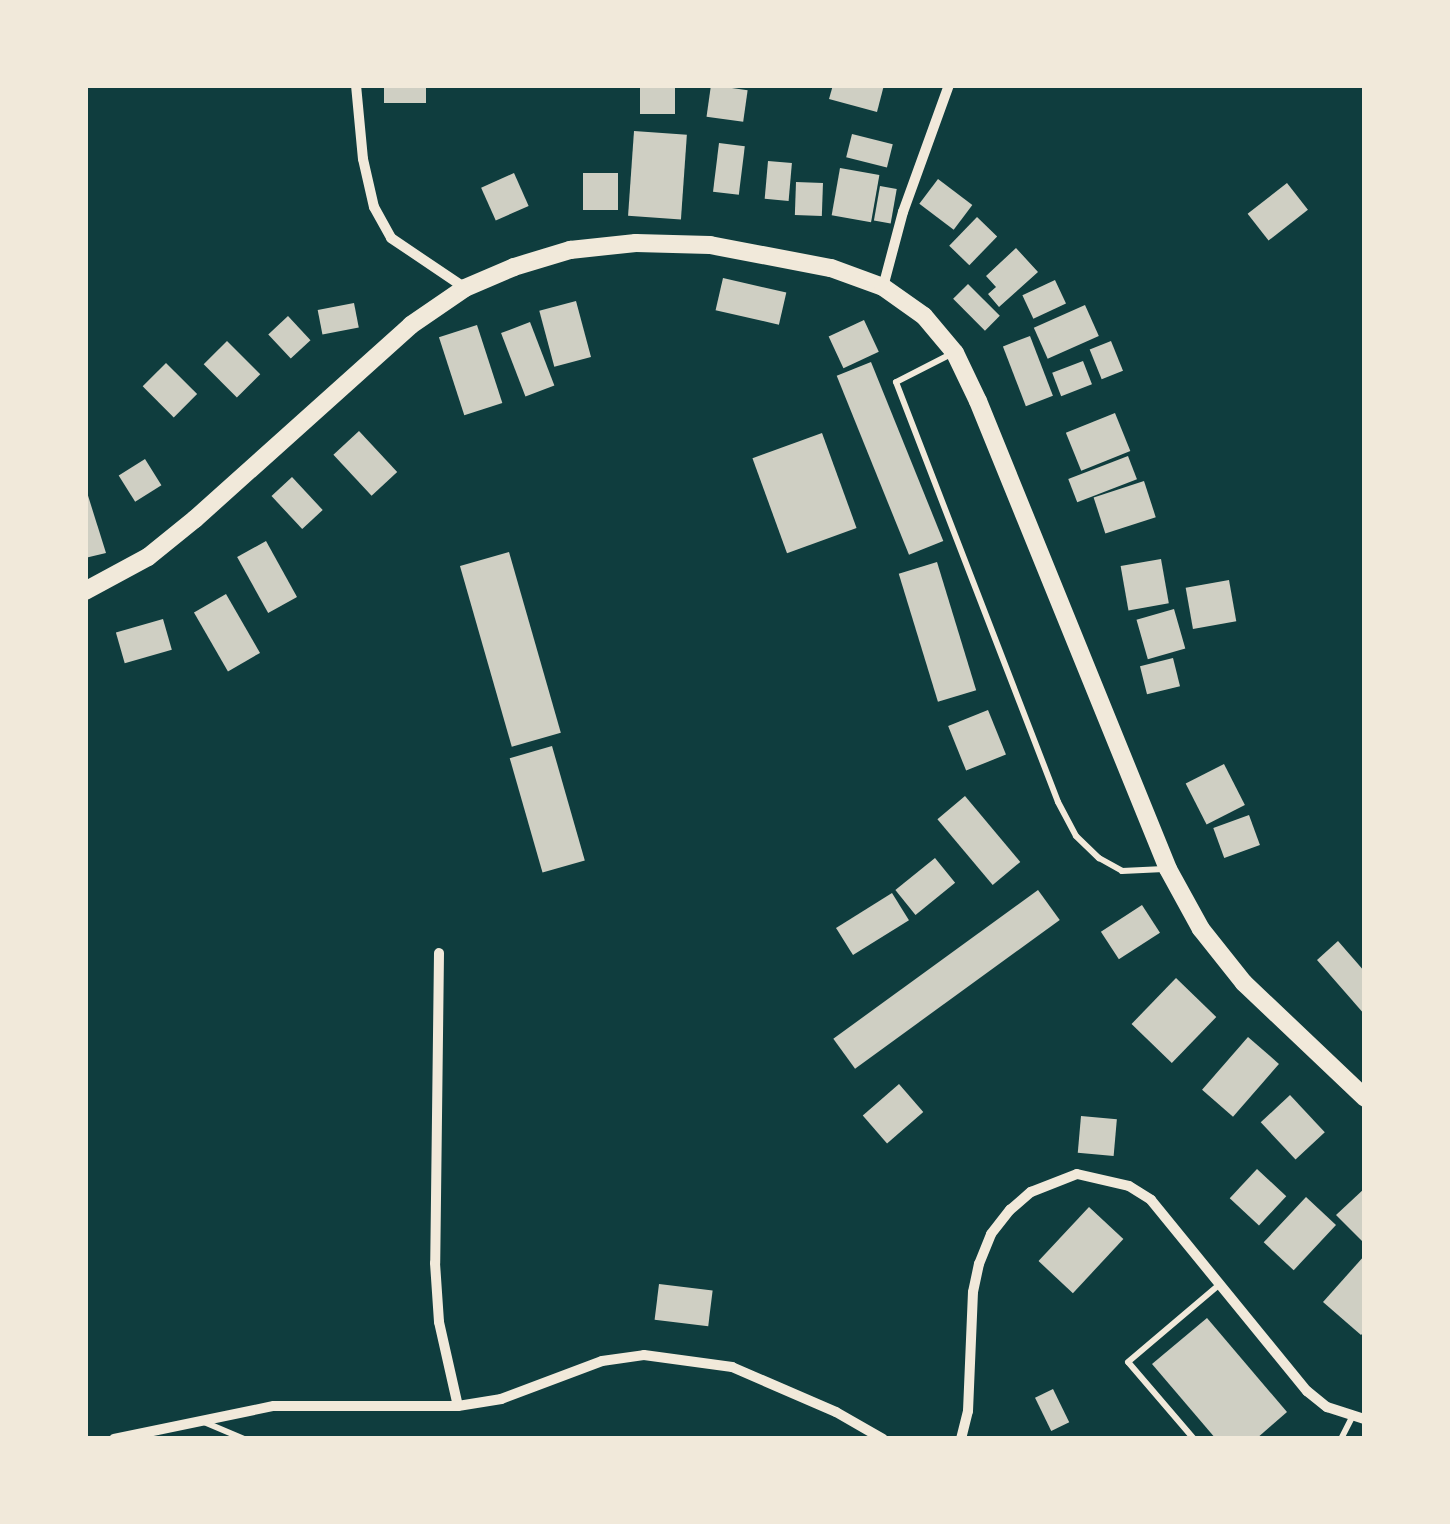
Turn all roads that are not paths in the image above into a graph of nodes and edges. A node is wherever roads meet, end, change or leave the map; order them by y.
1 (356, 85) edge
2 (949, 85) edge
3 (883, 287) junction
4 (465, 288) junction
5 (954, 353) junction
6 (85, 591) edge
7 (1168, 868) junction
8 (440, 953) dead end
9 (1365, 1098) edge
10 (1220, 1283) junction
11 (458, 1406) junction
12 (1352, 1418) junction
13 (1365, 1419) edge
14 (203, 1421) junction
15 (186, 1425) junction
16 (114, 1439) edge
17 (188, 1439) edge
18 (244, 1439) edge
19 (883, 1439) edge
20 (961, 1439) edge
21 (1194, 1439) edge
22 (1341, 1439) edge

1 - 4 street
2 - 3 street
3 - 4 main road
3 - 5 main road
4 - 6 main road
5 - 7 main road
5 - 7 lane
7 - 9 main road
8 - 11 street
10 - 12 street
10 - 20 street
10 - 21 lane
11 - 14 street
11 - 19 street
12 - 13 street
12 - 22 lane
14 - 15 street
14 - 18 lane
15 - 16 street
15 - 17 lane

